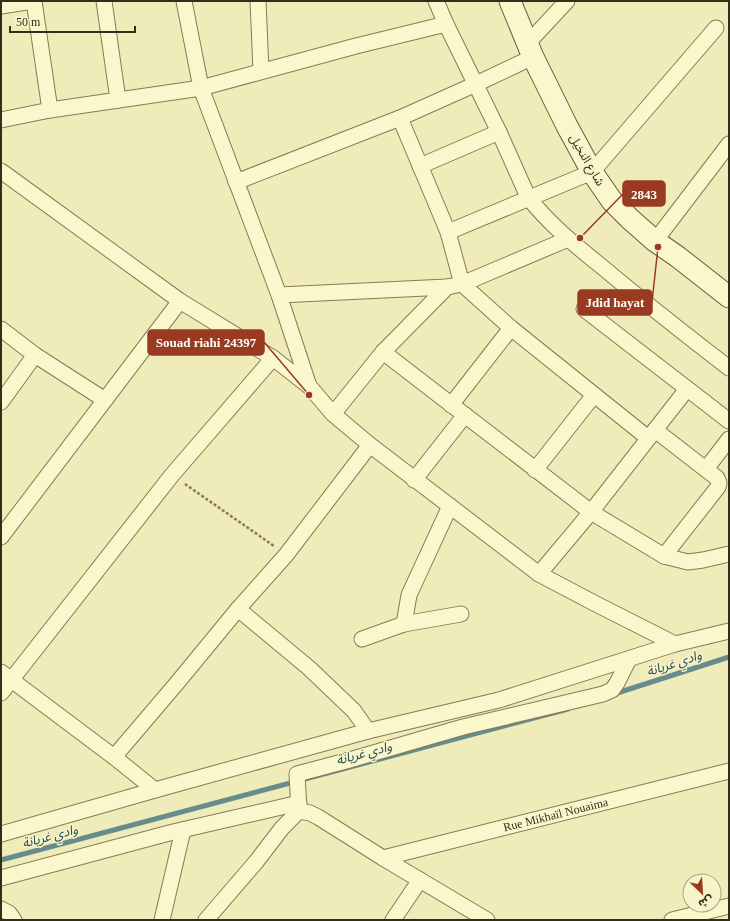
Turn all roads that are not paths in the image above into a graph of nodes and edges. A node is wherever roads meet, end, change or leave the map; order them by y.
1 (34, 1) edge
2 (104, 1) edge
3 (184, 1) edge
4 (258, 1) edge
5 (436, 1) edge
6 (510, 1) edge
7 (567, 1) edge
8 (18, 2) edge
9 (1, 6) edge
10 (446, 24) junction
11 (716, 28) dead end
12 (531, 50) junction
13 (261, 71) junction
14 (476, 84) junction
15 (201, 88) junction
16 (118, 100) junction
17 (50, 110) junction
18 (400, 118) junction
19 (1, 120) edge
20 (499, 132) junction
21 (729, 144) edge
22 (420, 166) junction
23 (1, 171) edge
24 (592, 172) junction
25 (236, 182) junction
26 (528, 197) junction
27 (448, 232) junction
28 (568, 239) junction
29 (655, 240) junction
30 (462, 284) junction
31 (447, 286) junction
32 (279, 295) junction
33 (729, 297) edge
34 (180, 301) junction
35 (584, 309) dead end
36 (511, 328) junction
37 (1, 329) edge
38 (383, 352) junction
39 (35, 355) junction
40 (273, 358) junction
41 (729, 368) edge
42 (309, 386) junction
43 (687, 389) junction
44 (594, 395) junction
45 (105, 400) junction
46 (1, 402) edge
47 (451, 405) junction
48 (333, 414) junction
49 (465, 415) junction
50 (729, 421) edge
51 (652, 434) junction
52 (728, 444) edge
53 (370, 445) junction
54 (706, 469) junction
55 (536, 470) junction
56 (414, 480) junction
57 (450, 506) junction
58 (591, 512) junction
59 (1, 537) edge
60 (729, 554) edge
61 (664, 556) junction
62 (539, 574) junction
63 (238, 609) junction
64 (461, 614) dead end
65 (404, 624) junction
66 (729, 631) edge
67 (362, 639) dead end
68 (675, 644) junction
69 (629, 659) junction
70 (6, 676) edge
71 (1, 693) edge
72 (368, 731) junction
73 (293, 752) junction
74 (114, 757) junction
75 (729, 771) edge
76 (297, 774) junction
77 (155, 790) junction
78 (299, 807) junction
79 (183, 830) junction
80 (1, 834) edge
81 (383, 858) junction
82 (1, 878) edge
83 (420, 880) junction
84 (729, 906) edge
85 (1, 909) edge
86 (14, 920) edge
87 (162, 920) edge
88 (206, 920) edge
89 (393, 920) edge
90 (487, 920) edge
91 (672, 920) edge

1 - 8 street
1 - 17 street
2 - 16 street
3 - 15 street
4 - 13 street
5 - 10 street
6 - 12 main road, شارع النخيل
7 - 12 street
8 - 9 street
10 - 13 street
10 - 14 street
11 - 24 street
12 - 14 street
12 - 24 main road, شارع النخيل
13 - 15 street
14 - 18 street
14 - 20 street
15 - 16 street
15 - 25 street
16 - 17 street
17 - 19 street
18 - 22 street
18 - 25 street
20 - 22 street
20 - 26 street
21 - 29 street
22 - 27 street
23 - 34 street
24 - 26 street
24 - 29 main road, شارع النخيل
25 - 32 street
26 - 27 street
26 - 28 street
27 - 30 street
28 - 30 street
28 - 41 street
29 - 33 main road, شارع النخيل
30 - 31 street
30 - 36 street
31 - 32 street
31 - 38 street
32 - 42 street
34 - 40 street
34 - 45 street
35 - 43 street
36 - 44 street
36 - 47 street
37 - 39 street
38 - 47 street
38 - 48 street
39 - 45 street
39 - 46 street
40 - 42 street
40 - 70 street
42 - 48 street
43 - 50 street
43 - 51 street
44 - 51 street
44 - 55 street
45 - 59 street
47 - 49 street
48 - 53 street
49 - 55 street
49 - 56 street
51 - 54 street
51 - 58 street
52 - 54 street
53 - 56 street
53 - 63 street
54 - 61 street
55 - 58 street
56 - 57 street
57 - 62 street
57 - 65 street
58 - 61 street
58 - 62 street
60 - 61 street
62 - 68 street
63 - 72 street
63 - 74 street
64 - 65 street
65 - 67 street
66 - 68 street
68 - 69 street
69 - 72 street
69 - 76 street
70 - 71 street
70 - 74 street
72 - 73 street
73 - 76 street
73 - 77 street
74 - 77 street
75 - 81 street, Rue Mikhaïl Nouaima
76 - 78 street
77 - 80 street
78 - 79 street
78 - 81 street
78 - 88 street
79 - 82 street
79 - 87 street
81 - 83 street
83 - 89 street
83 - 90 street
84 - 91 street
85 - 86 street

